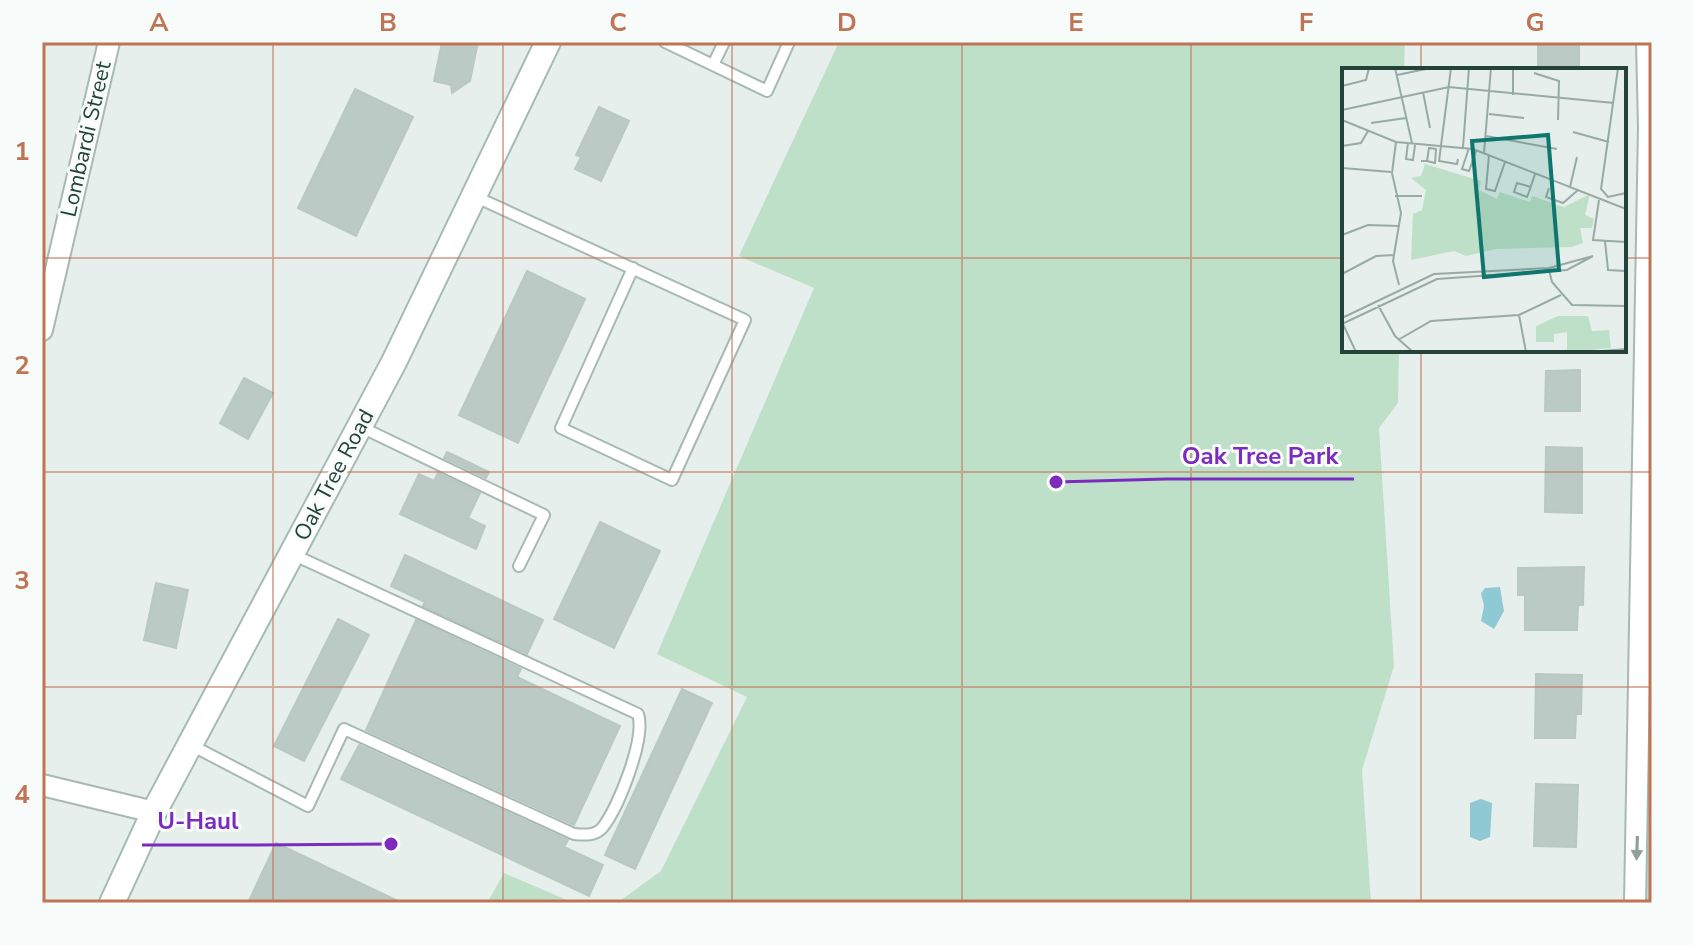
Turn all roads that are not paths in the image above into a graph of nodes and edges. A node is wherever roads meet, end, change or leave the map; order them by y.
1 (109, 42) edge
2 (548, 42) edge
3 (665, 42) edge
4 (724, 42) edge
5 (789, 42) edge
6 (1647, 42) edge
7 (713, 65) junction
8 (1650, 127) edge
9 (476, 197) junction
10 (633, 268) junction
11 (42, 330) edge
12 (360, 426) junction
13 (292, 554) junction
14 (519, 566) dead end
15 (191, 745) junction
16 (42, 785) edge
17 (154, 812) junction
18 (1645, 815) edge
19 (113, 903) edge
20 (1635, 903) edge

1 - 11 street, Lombardi Street
2 - 9 main road, Oak Tree Road
3 - 7 lane
4 - 7 lane
5 - 7 lane
6 - 8 street
8 - 18 street
9 - 10 lane
9 - 12 main road, Oak Tree Road
10 - 10 lane
12 - 13 main road, Oak Tree Road
12 - 14 lane
13 - 15 main road, Oak Tree Road
13 - 15 lane
15 - 17 main road, Oak Tree Road
16 - 17 street
17 - 19 main road, Oak Tree Road
18 -> 20 street

